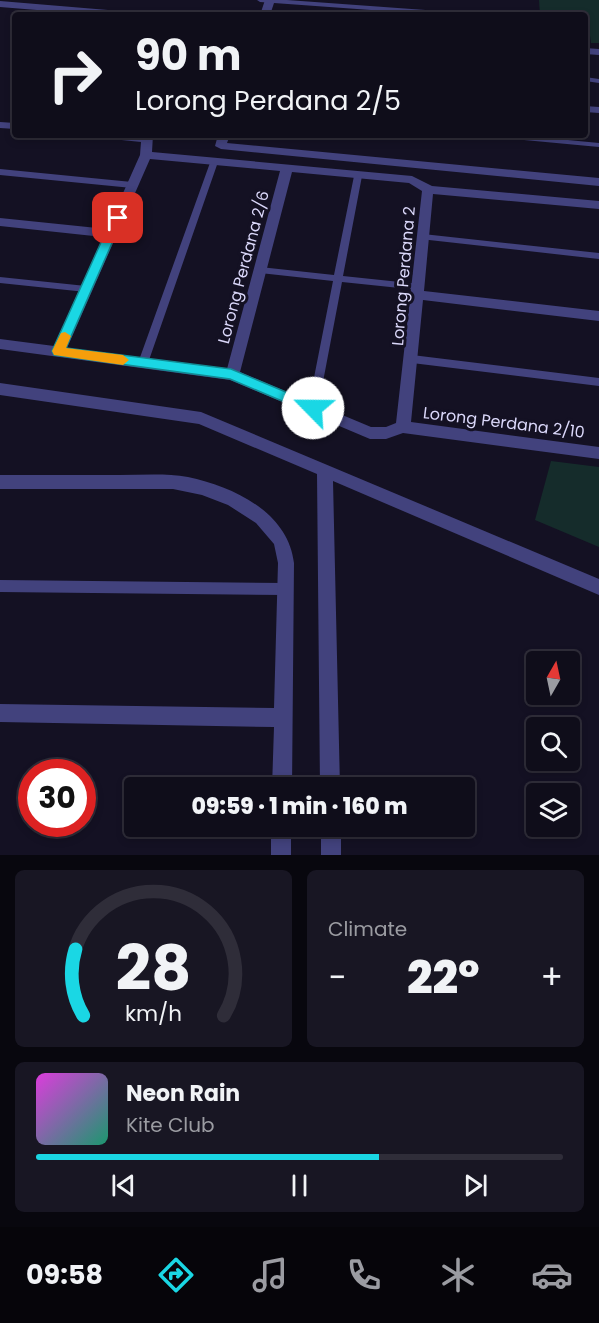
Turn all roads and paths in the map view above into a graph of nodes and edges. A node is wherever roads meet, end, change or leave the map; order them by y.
1 (260, 0) edge
2 (270, 0) edge
3 (0, 4) edge
4 (34, 4) edge
5 (105, 12) edge
6 (427, 12) edge
7 (146, 138) edge
8 (223, 138) edge
9 (523, 138) edge
10 (599, 145) edge
11 (146, 155) junction
12 (214, 162) junction
13 (287, 168) junction
14 (0, 172) edge
15 (358, 176) junction
16 (599, 183) edge
17 (132, 185) junction
18 (429, 190) junction
19 (599, 205) edge
20 (0, 222) edge
21 (111, 234) junction
22 (423, 237) junction
23 (599, 256) edge
24 (260, 270) junction
25 (338, 279) junction
26 (0, 280) edge
27 (86, 289) junction
28 (419, 291) junction
29 (599, 315) edge
30 (0, 344) edge
31 (58, 351) junction
32 (412, 359) junction
33 (143, 363) junction
34 (231, 375) junction
35 (599, 382) edge
36 (0, 389) edge
37 (313, 408) junction
38 (404, 427) junction
39 (599, 453) edge
40 (325, 471) junction
41 (0, 482) edge
42 (0, 586) edge
43 (599, 587) edge
44 (285, 589) junction
45 (0, 713) edge
46 (284, 718) junction
47 (282, 777) edge
48 (330, 777) edge
49 (281, 837) edge
50 (331, 837) edge
51 (281, 855) edge
52 (331, 855) edge

1 - 2 lane
2 - 6 lane
3 - 4 street
4 - 5 street
7 - 11 street
8 - 16 street
9 - 10 lane
11 - 12 street
11 - 17 street
12 - 13 street
12 - 33 lane
13 - 15 street
13 - 24 street, Lorong Perdana 2/6
14 - 17 lane
15 - 18 street
15 - 25 lane
17 - 21 street
18 - 19 street, Lorong Perdana 2
18 - 22 street, Lorong Perdana 2
20 - 21 street
21 - 27 street
22 - 23 lane
22 - 28 street, Lorong Perdana 2
24 - 25 lane
24 - 34 street, Lorong Perdana 2/6
25 - 28 lane
25 - 37 lane
26 - 27 lane
27 - 31 street
28 - 29 street
28 - 32 street, Lorong Perdana 2
30 - 31 street, Lorong Perdana 2/10
31 - 33 street, Lorong Perdana 2/10
32 - 35 lane
32 - 38 street, Lorong Perdana 2
33 - 34 street, Lorong Perdana 2/10
34 - 37 street, Lorong Perdana 2/10
36 - 40 street
37 - 38 street, Lorong Perdana 2/10
38 - 39 street, Lorong Perdana 2/10
40 - 43 street
40 - 48 street
41 - 44 street
42 - 44 lane
44 - 46 street
45 - 46 street
46 - 47 street
49 - 51 street
50 - 52 street

